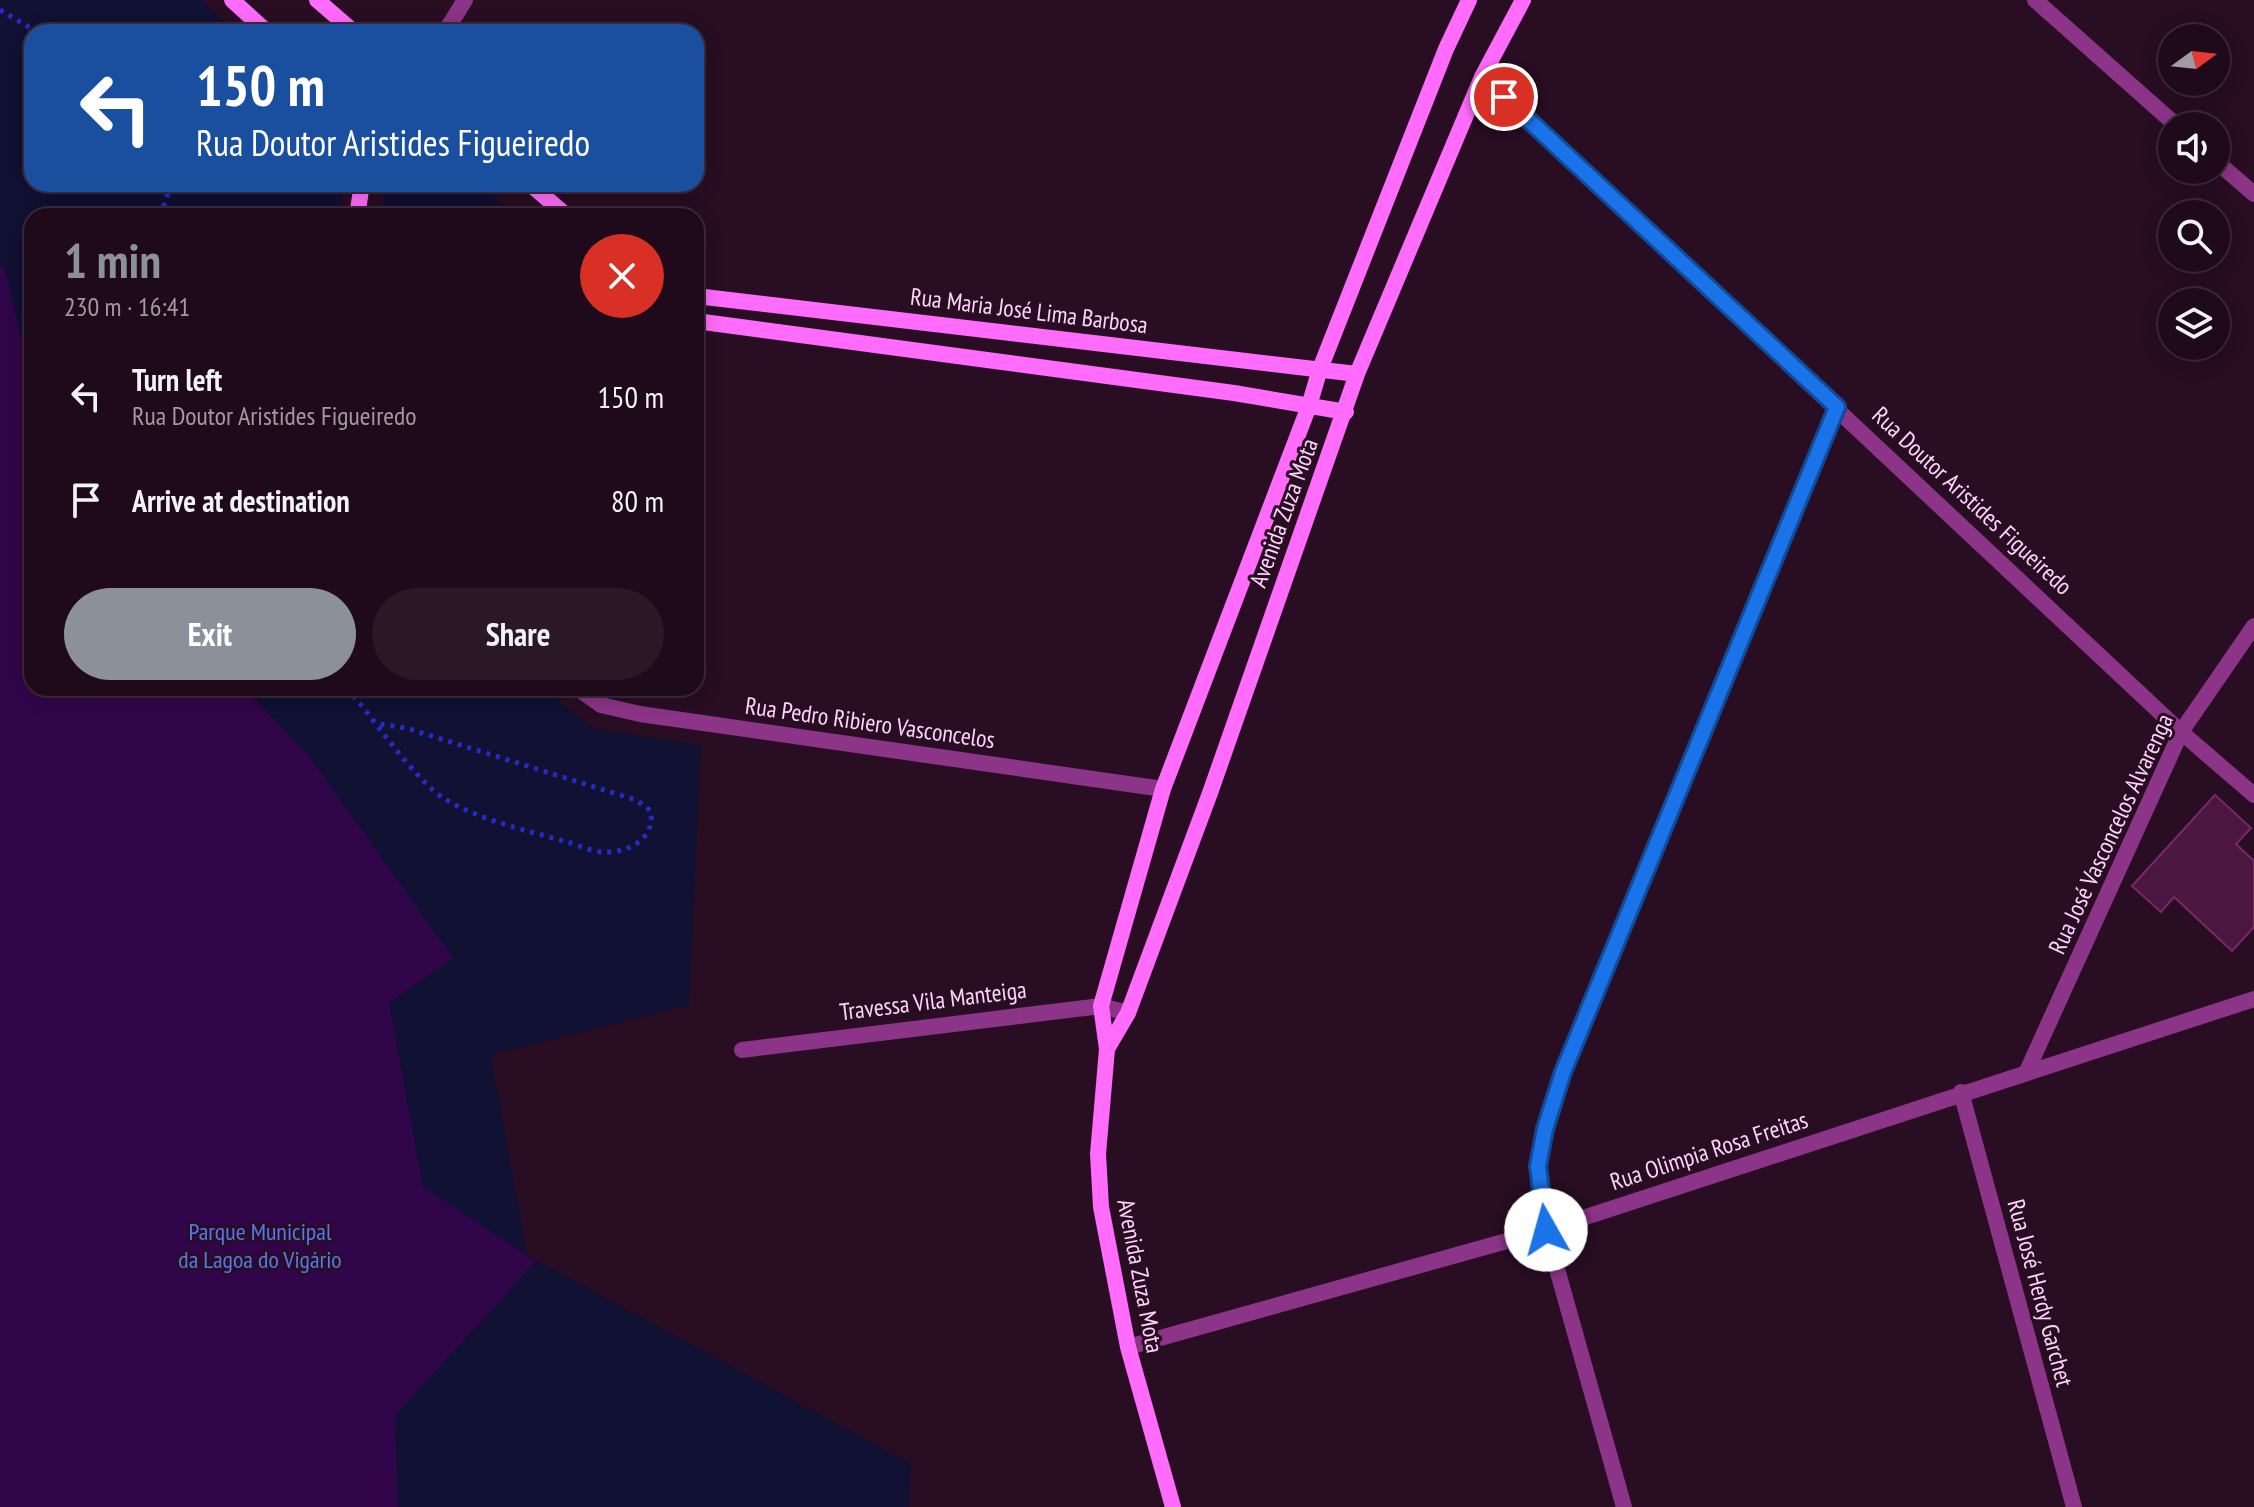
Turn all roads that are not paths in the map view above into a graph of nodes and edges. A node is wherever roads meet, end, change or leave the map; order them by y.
1 (232, 0) edge
2 (317, 0) edge
3 (465, 0) edge
4 (1469, 0) edge
5 (1523, 0) edge
6 (2035, 0) edge
7 (258, 24) edge
8 (345, 24) edge
9 (450, 24) edge
10 (1482, 77) junction
11 (2161, 112) edge
12 (2230, 173) edge
13 (539, 192) edge
14 (2254, 194) edge
15 (558, 208) edge
16 (704, 297) edge
17 (704, 322) edge
18 (1320, 369) junction
19 (1357, 374) junction
20 (1309, 406) junction
21 (1837, 407) junction
22 (1346, 412) junction
23 (2254, 626) edge
24 (588, 696) edge
25 (2181, 732) junction
26 (1163, 789) junction
27 (2254, 795) edge
28 (2254, 999) edge
29 (1101, 1006) junction
30 (1128, 1013) junction
31 (1107, 1049) junction
32 (742, 1050) dead end
33 (2027, 1071) junction
34 (1961, 1092) junction
35 (1546, 1230) junction
36 (1128, 1347) junction
37 (1173, 1507) edge
38 (1624, 1507) edge
39 (2074, 1507) edge

1 - 7 main road
2 - 8 main road
3 - 9 street
4 - 18 main road, Avenida Zuza Mota
5 - 10 main road, Avenida Zuza Mota
6 - 11 street
10 - 19 main road, Avenida Zuza Mota
10 - 21 street, Rua Doutor Aristides Figueiredo
12 - 14 street
13 - 15 main road
16 - 18 main road, Rua Maria José Lima Barbosa
17 - 20 main road
18 - 19 main road, Rua Maria José Lima Barbosa
18 - 20 main road, Avenida Zuza Mota
19 - 22 main road, Avenida Zuza Mota
20 - 22 main road
20 - 26 main road, Avenida Zuza Mota
21 - 25 street, Rua Doutor Aristides Figueiredo
21 - 35 street
22 - 30 main road, Avenida Zuza Mota
23 - 25 street, Rua José Vasconcelos Alvarenga
24 - 26 street, Rua Pedro Ribiero Vasconcelos
25 - 27 street, Rua Doutor Aristides Figueiredo
25 - 33 street, Rua José Vasconcelos Alvarenga
26 - 29 main road, Avenida Zuza Mota
28 - 33 street, Rua Olimpia Rosa Freitas
29 - 30 street, Travessa Vila Manteiga
29 - 31 main road, Avenida Zuza Mota
29 - 32 street, Travessa Vila Manteiga
30 - 31 main road, Avenida Zuza Mota
31 - 36 main road, Avenida Zuza Mota
33 - 34 street, Rua Olimpia Rosa Freitas
34 - 35 street, Rua Olimpia Rosa Freitas
34 - 39 street, Rua José Herdy Garchet
35 - 36 street, Rua Olimpia Rosa Freitas
35 - 38 street
36 - 37 main road, Avenida Zuza Mota

